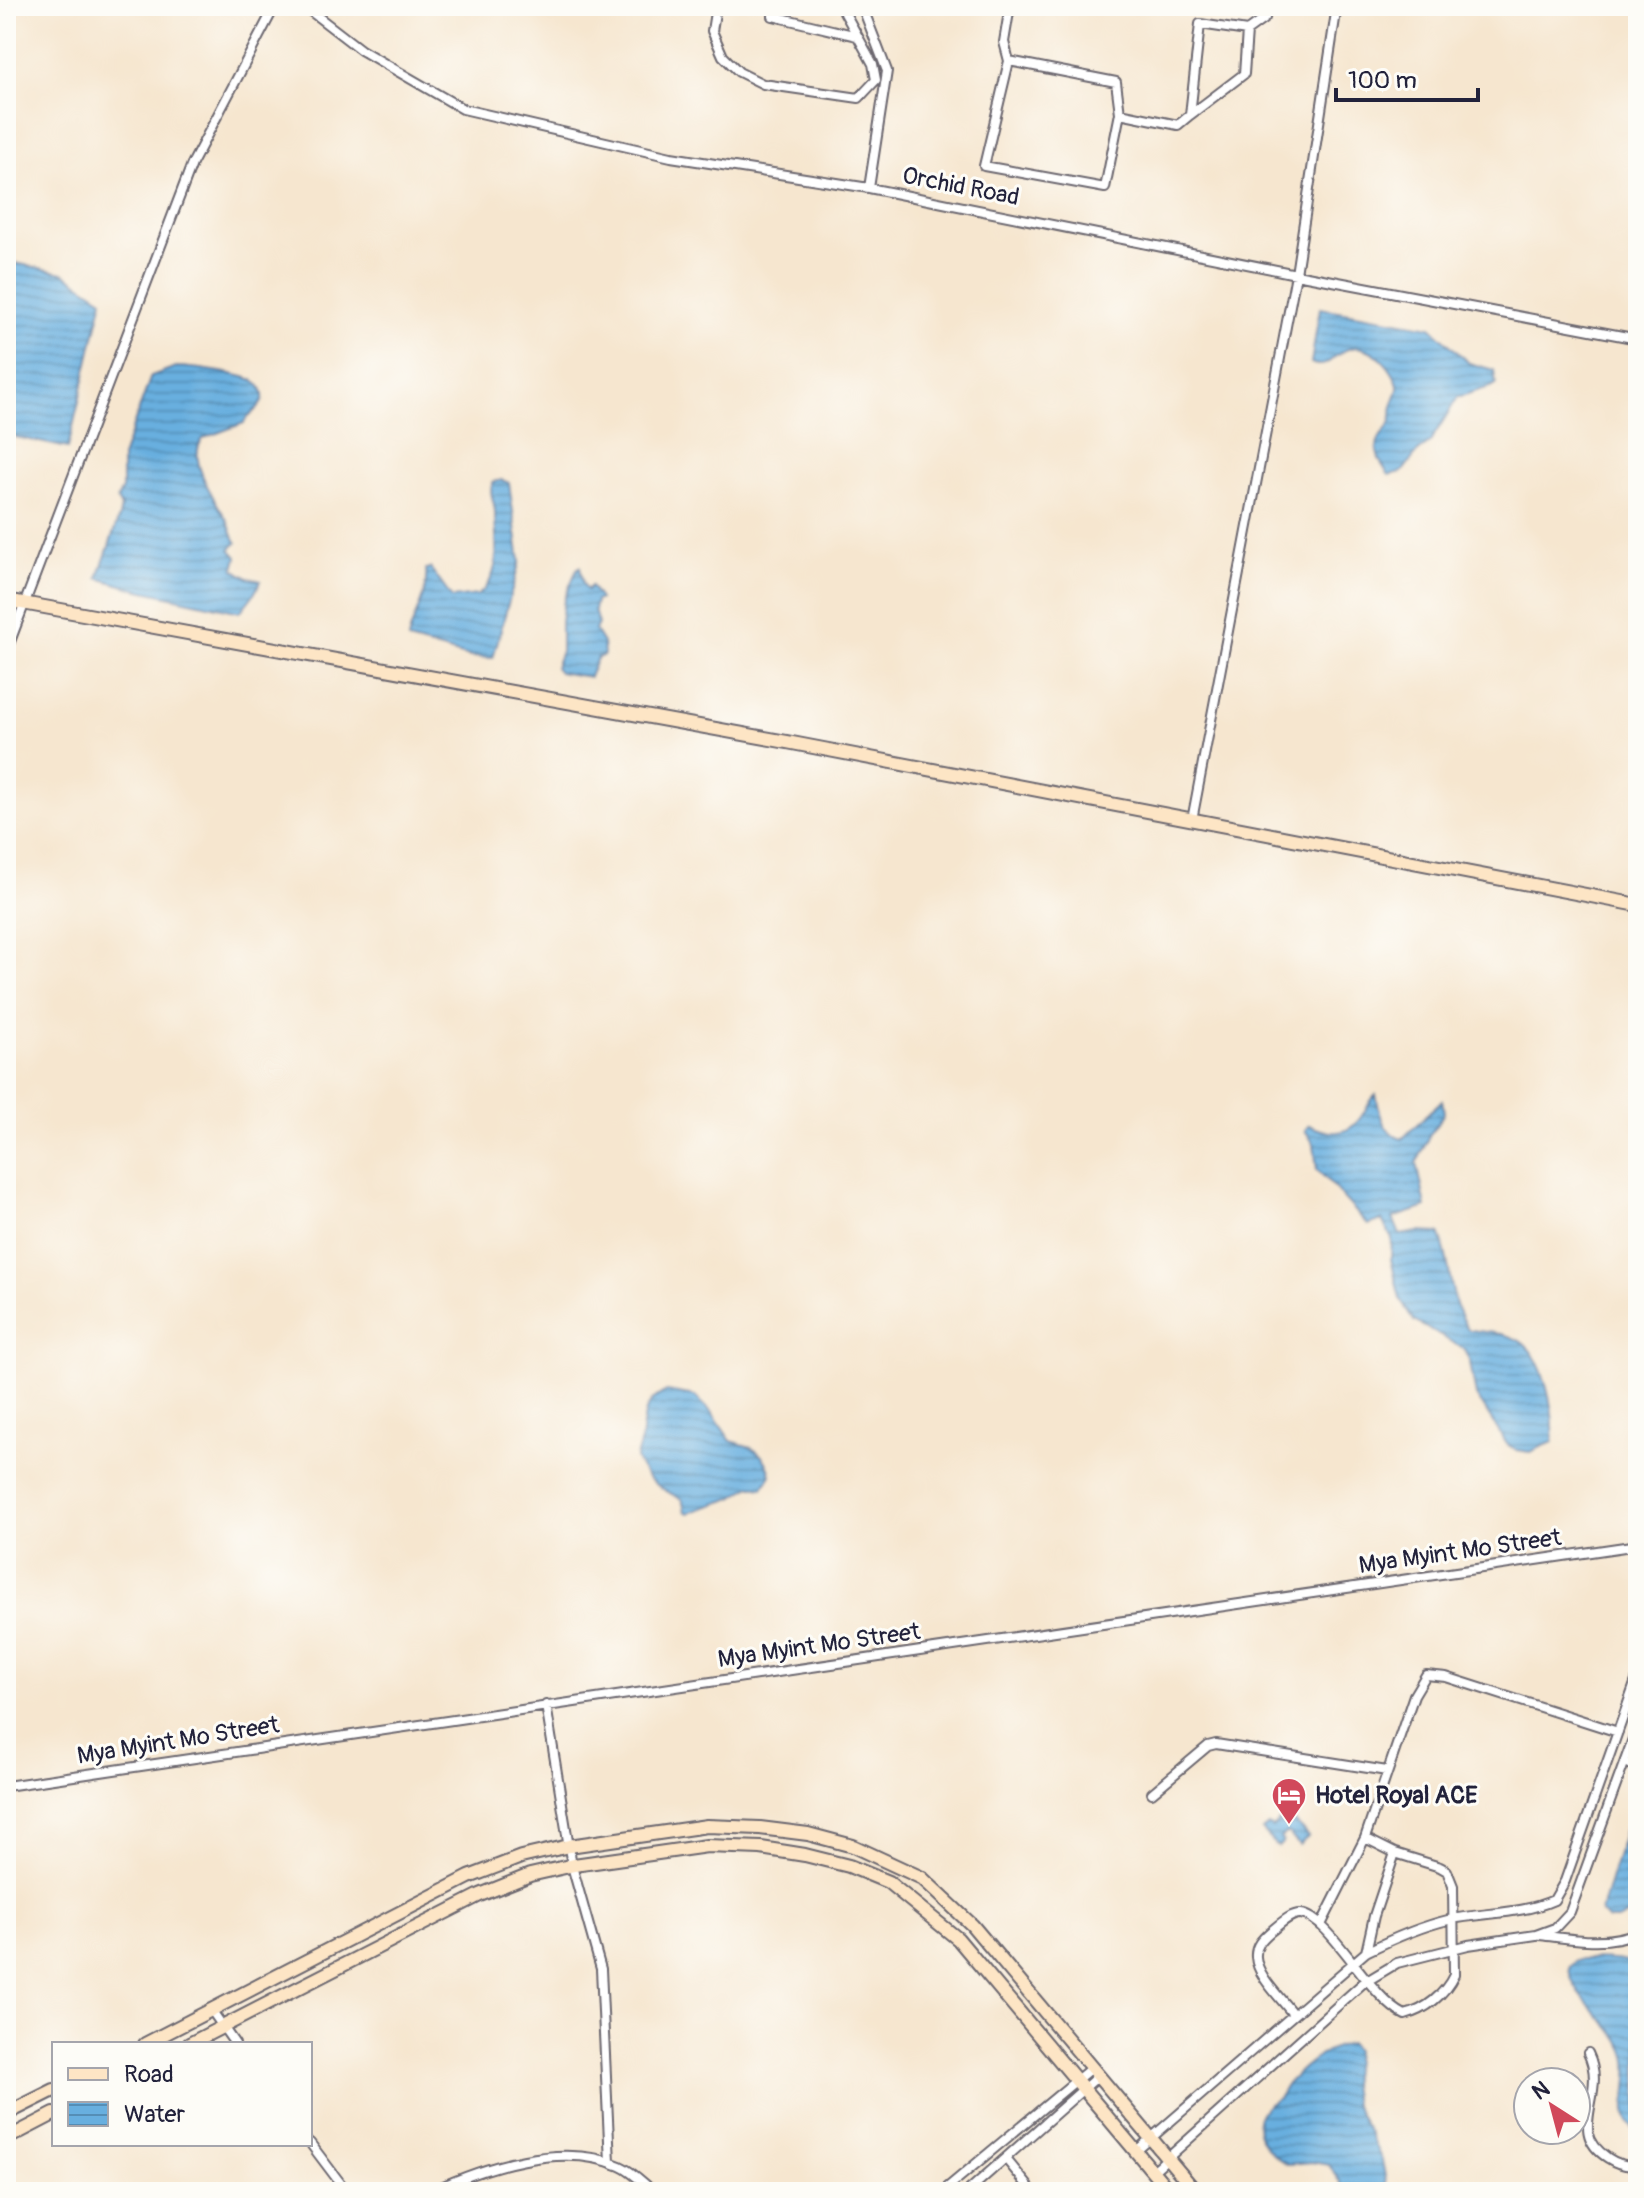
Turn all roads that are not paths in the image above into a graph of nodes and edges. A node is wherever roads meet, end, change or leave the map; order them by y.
1 (275, 6) edge
2 (304, 6) edge
3 (716, 6) edge
4 (774, 6) edge
5 (841, 6) edge
6 (862, 6) edge
7 (1010, 6) edge
8 (1267, 6) edge
9 (1337, 6) edge
10 (1247, 31) junction
11 (857, 36) junction
12 (1009, 61) junction
13 (1120, 113) junction
14 (1190, 115) junction
15 (869, 188) junction
16 (1296, 274) junction
17 (1638, 339) edge
18 (6, 600) edge
19 (24, 603) junction
20 (6, 652) edge
21 (1192, 820) junction
22 (1638, 905) edge
23 (1638, 1545) edge
24 (1638, 1675) edge
25 (546, 1705) junction
26 (1638, 1725) edge
27 (1618, 1732) junction
28 (1625, 1761) junction
29 (1638, 1769) edge
30 (1387, 1771) junction
31 (6, 1786) edge
32 (1152, 1793) dead end
33 (1365, 1838) junction
34 (569, 1846) junction
35 (1395, 1853) junction
36 (572, 1866) junction
37 (1455, 1919) junction
38 (1321, 1925) junction
39 (1638, 1932) edge
40 (1536, 1935) junction
41 (1455, 1949) junction
42 (1366, 1952) junction
43 (1352, 1962) junction
44 (1367, 1981) junction
45 (212, 2011) junction
46 (1292, 2013) junction
47 (222, 2027) junction
48 (149, 2042) edge
49 (193, 2042) edge
50 (233, 2042) edge
51 (1588, 2053) dead end
52 (1095, 2072) junction
53 (1080, 2085) junction
54 (52, 2091) edge
55 (6, 2114) edge
56 (52, 2115) edge
57 (6, 2139) edge
58 (1149, 2139) junction
59 (312, 2146) edge
60 (1135, 2152) junction
61 (1006, 2159) junction
62 (1167, 2159) junction
63 (610, 2162) junction
64 (1638, 2165) edge
65 (1152, 2172) junction
66 (347, 2192) edge
67 (430, 2192) edge
68 (654, 2192) edge
69 (942, 2192) edge
70 (967, 2192) edge
71 (1033, 2192) edge
72 (1170, 2192) edge
73 (1196, 2192) edge

1 - 19 street
2 - 15 street, Orchid Road
3 - 11 street
4 - 11 street
5 - 11 street
6 - 15 street
7 - 12 street
8 - 10 street
9 - 16 street
10 - 14 street
10 - 14 street
12 - 13 street
12 - 13 street
13 - 14 street
15 - 16 street, Orchid Road
16 - 17 street, Orchid Road
16 - 21 street
18 - 19 main road
19 - 20 street
19 - 21 main road
21 - 22 main road
23 - 25 street, Mya Myint Mo Street
24 - 27 street
25 - 31 street, Mya Myint Mo Street
25 - 34 street
26 - 28 street
27 - 30 street
27 - 37 street
28 - 29 street
28 - 40 street
30 - 32 street
30 - 33 street
33 - 35 street
33 - 38 street
34 - 36 street
34 - 45 main road
34 - 52 main road
35 - 37 street
35 - 42 street
36 - 47 main road
36 - 53 main road
36 - 63 street
37 - 41 street
37 - 42 street
38 - 43 street
38 - 46 street
39 - 40 street
40 - 41 street
41 - 44 street
41 - 44 street
42 - 43 street
43 - 44 street
43 - 46 street
44 - 62 street
45 - 47 street
45 - 48 main road
46 - 58 street
47 - 49 main road
47 - 50 street
51 - 64 street
52 - 53 street
52 - 58 main road
53 - 60 main road
53 - 61 street
53 - 69 street
54 - 55 main road
56 - 57 main road
58 - 60 street
58 - 62 main road
59 - 66 street
60 - 65 main road
61 - 70 street
61 - 71 street
62 - 65 street
62 - 73 main road
63 - 67 street
63 - 68 street
65 - 72 main road

